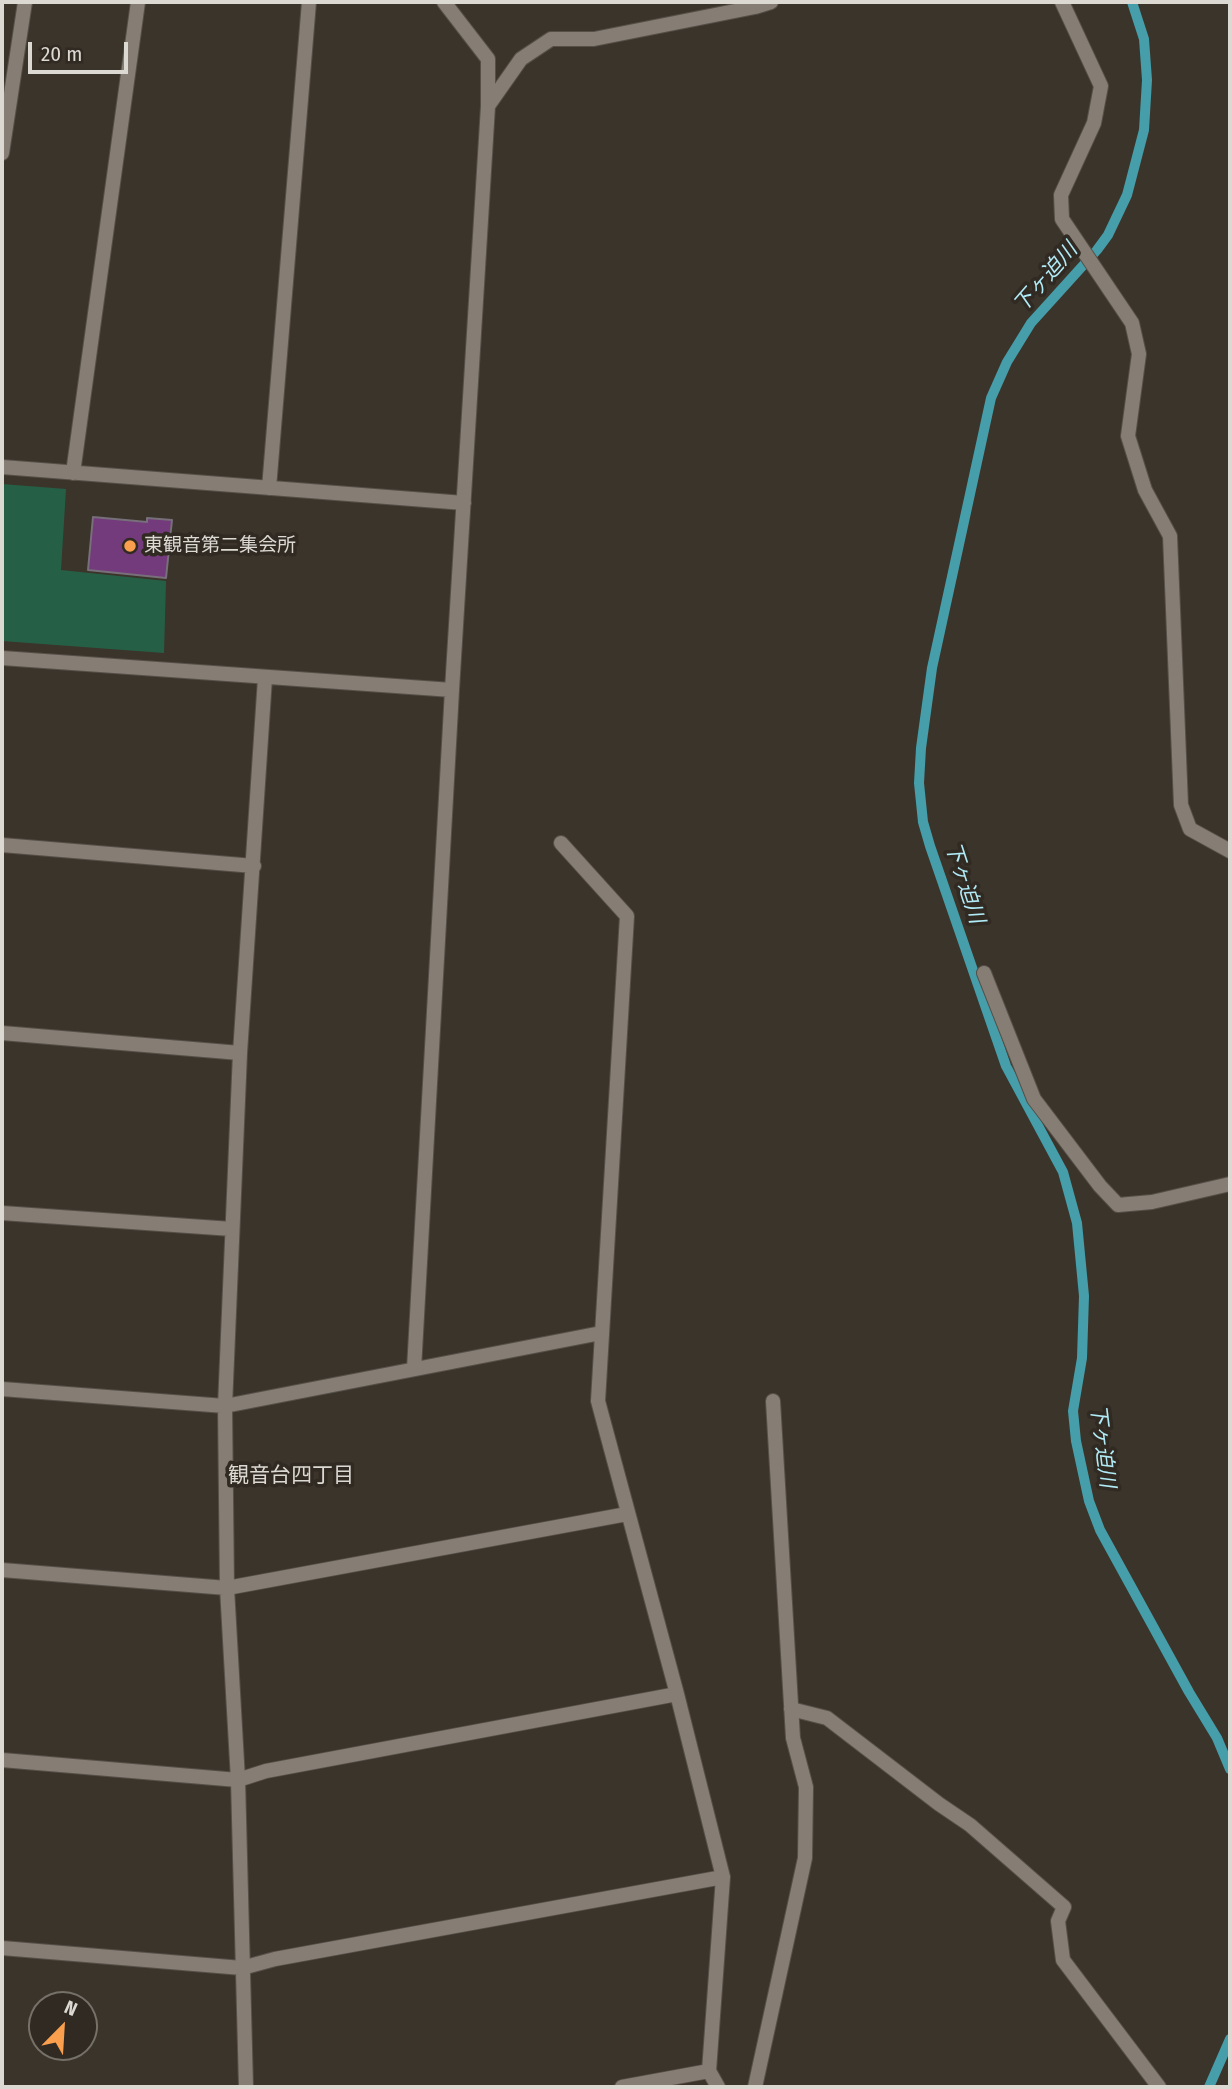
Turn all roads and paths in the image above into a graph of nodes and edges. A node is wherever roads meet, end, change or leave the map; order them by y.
1 (25, 2) edge
2 (138, 2) edge
3 (309, 2) edge
4 (444, 2) edge
5 (771, 2) edge
6 (1062, 2) edge
7 (488, 106) junction
8 (2, 153) edge
9 (2, 467) edge
10 (73, 472) junction
11 (269, 488) junction
12 (464, 503) junction
13 (2, 658) edge
14 (265, 678) junction
15 (452, 690) junction
16 (561, 843) dead end
17 (2, 845) edge
18 (1230, 851) edge
19 (254, 866) junction
20 (984, 973) dead end
21 (2, 1033) edge
22 (240, 1053) junction
23 (1230, 1184) edge
24 (2, 1213) edge
25 (232, 1229) junction
26 (601, 1334) junction
27 (414, 1369) junction
28 (2, 1389) edge
29 (773, 1401) dead end
30 (225, 1406) junction
31 (627, 1514) junction
32 (2, 1570) edge
33 (227, 1588) junction
34 (677, 1694) junction
35 (791, 1709) junction
36 (2, 1760) edge
37 (238, 1780) junction
38 (723, 1877) junction
39 (2, 1948) edge
40 (242, 1968) junction
41 (709, 2071) junction
42 (246, 2087) edge
43 (622, 2087) edge
44 (718, 2087) edge
45 (755, 2087) edge
46 (1160, 2087) edge

1 - 8 street
2 - 10 street
3 - 11 street
4 - 7 street
5 - 7 street
6 - 18 street
7 - 12 street
9 - 10 street
10 - 11 street
11 - 12 street
12 - 15 street
13 - 14 street
14 - 15 street
14 - 19 street
15 - 27 street
16 - 26 street
17 - 19 street
19 - 22 street
20 - 23 street
21 - 22 street
22 - 25 street
24 - 25 street
25 - 30 street
26 - 27 street
26 - 31 street
27 - 30 street
28 - 30 street
29 - 35 street
30 - 33 street
31 - 33 street
31 - 34 street
32 - 33 street
33 - 37 street
34 - 37 street
34 - 38 street
35 - 45 street
35 - 46 street
36 - 37 street
37 - 40 street
38 - 40 street
38 - 41 street
39 - 40 street
40 - 42 street
41 - 43 street
41 - 44 street

